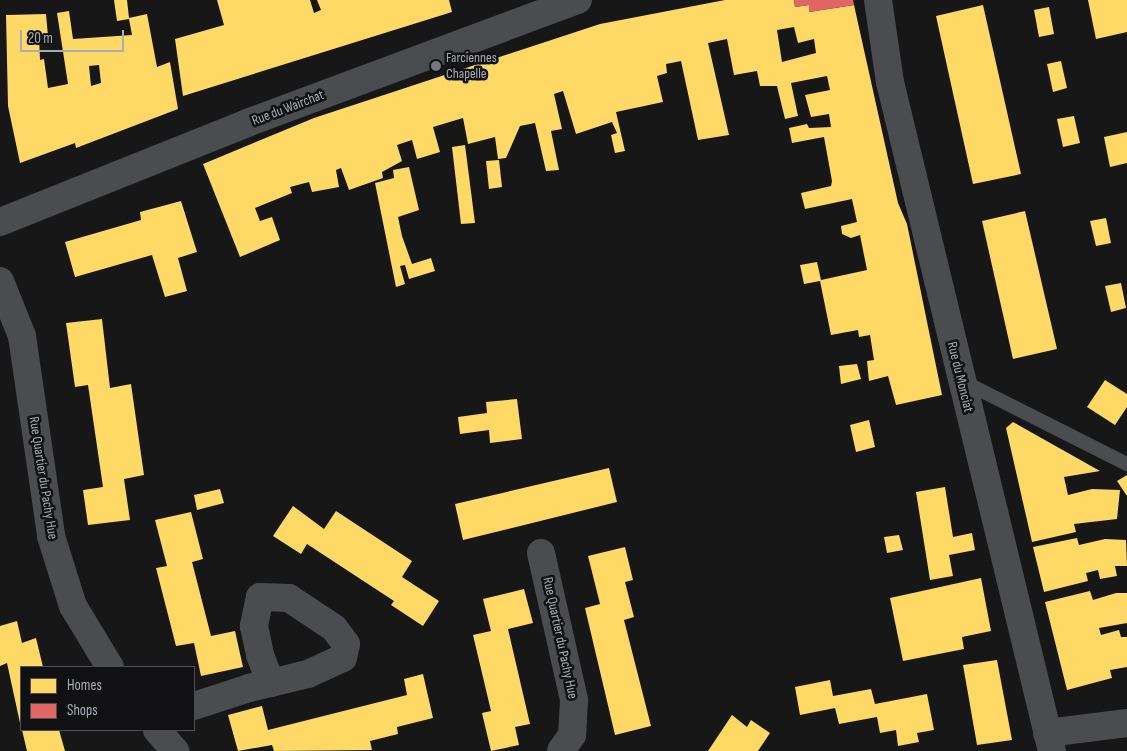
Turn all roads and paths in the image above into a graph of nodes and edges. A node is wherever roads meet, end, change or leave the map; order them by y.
1 (578, 0) edge
2 (878, 0) edge
3 (536, 6) edge
4 (0, 222) edge
5 (0, 281) edge
6 (960, 380) junction
7 (1127, 464) edge
8 (542, 552) dead end
9 (109, 666) edge
10 (271, 682) dead end
11 (195, 706) edge
12 (1127, 723) edge
13 (158, 731) edge
14 (1050, 742) edge
15 (175, 751) edge
16 (561, 751) edge

1 - 3 street, Rue du Wairchat
2 - 6 street, Rue du Monciat
3 - 4 street, Rue du Wairchat
5 - 9 street, Rue Quartier du Pachy Hue
6 - 7 lane
6 - 14 street, Rue du Monciat
8 - 16 street, Rue Quartier du Pachy Hue
10 - 11 street
12 - 14 street
13 - 15 street

